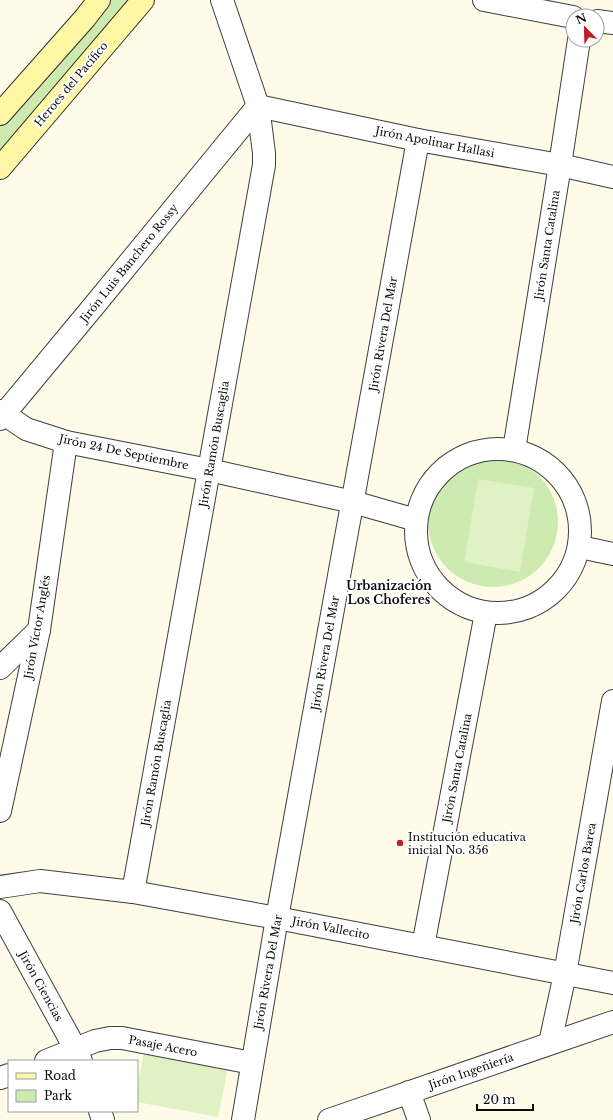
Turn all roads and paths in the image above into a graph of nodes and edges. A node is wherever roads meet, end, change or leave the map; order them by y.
1 (99, 0) edge
2 (143, 0) edge
3 (222, 0) edge
4 (484, 0) edge
5 (565, 15) edge
6 (578, 48) edge
7 (258, 106) junction
8 (0, 114) edge
9 (418, 140) junction
10 (560, 165) junction
11 (0, 168) edge
12 (613, 176) edge
13 (1, 415) edge
14 (66, 442) junction
15 (514, 450) junction
16 (209, 470) junction
17 (352, 502) junction
18 (416, 520) junction
19 (580, 547) junction
20 (613, 554) edge
21 (486, 613) junction
22 (39, 630) junction
23 (0, 668) edge
24 (613, 701) edge
25 (0, 811) edge
26 (0, 886) edge
27 (133, 892) junction
28 (0, 911) edge
29 (277, 918) junction
30 (423, 946) junction
31 (565, 974) junction
32 (613, 983) edge
33 (613, 1022) edge
34 (550, 1044) junction
35 (78, 1055) edge
36 (51, 1060) edge
37 (252, 1063) junction
38 (409, 1092) junction
39 (243, 1120) edge
40 (329, 1120) edge
41 (419, 1120) edge

1 - 8 street
2 - 11 street, Heroes del Pacífico
3 - 7 street, Jirón Ramón Buscaglia
4 - 5 street
6 - 10 street, Jirón Santa Catalina
7 - 9 street, Jirón Apolinar Hallasi
7 - 13 street, Jirón Luis Banchero Rossy
7 - 16 street, Jirón Ramón Buscaglia
9 - 10 street, Jirón Apolinar Hallasi
9 - 17 street, Jirón Rivera Del Mar
10 - 12 street, Jirón Apolinar Hallasi
10 - 15 street, Jirón Santa Catalina
13 - 14 street, Jirón 24 De Septiembre
14 - 16 street, Jirón 24 De Septiembre
14 - 22 street, Jirón Víctor Anglés
15 - 18 street
15 - 19 street
16 - 17 street, Jirón 24 De Septiembre
16 - 27 street, Jirón Ramón Buscaglia
17 - 18 street, Jirón 24 De Septiembre
17 - 29 street, Jirón Rivera Del Mar
18 - 21 street
19 - 20 street
19 - 21 street
21 - 30 street, Jirón Santa Catalina
22 - 23 street
22 - 25 street, Jirón Víctor Anglés
24 - 31 street, Jirón Carlos Barea
26 - 27 street, Jirón Vallecito
27 - 29 street, Jirón Vallecito
28 - 35 street, Jirón Ciencias
29 - 30 street, Jirón Vallecito
29 - 37 street, Jirón Rivera Del Mar
30 - 31 street, Jirón Vallecito
31 - 32 street, Jirón Vallecito
31 - 34 street, Jirón Carlos Barea
33 - 34 street, Jirón Ingeñiería
34 - 38 street, Jirón Ingeñiería
35 - 36 street, Pasaje Acero
35 - 37 street, Pasaje Acero
37 - 39 street, Jirón Rivera Del Mar
38 - 40 street, Jirón Ingeñiería
38 - 41 street

